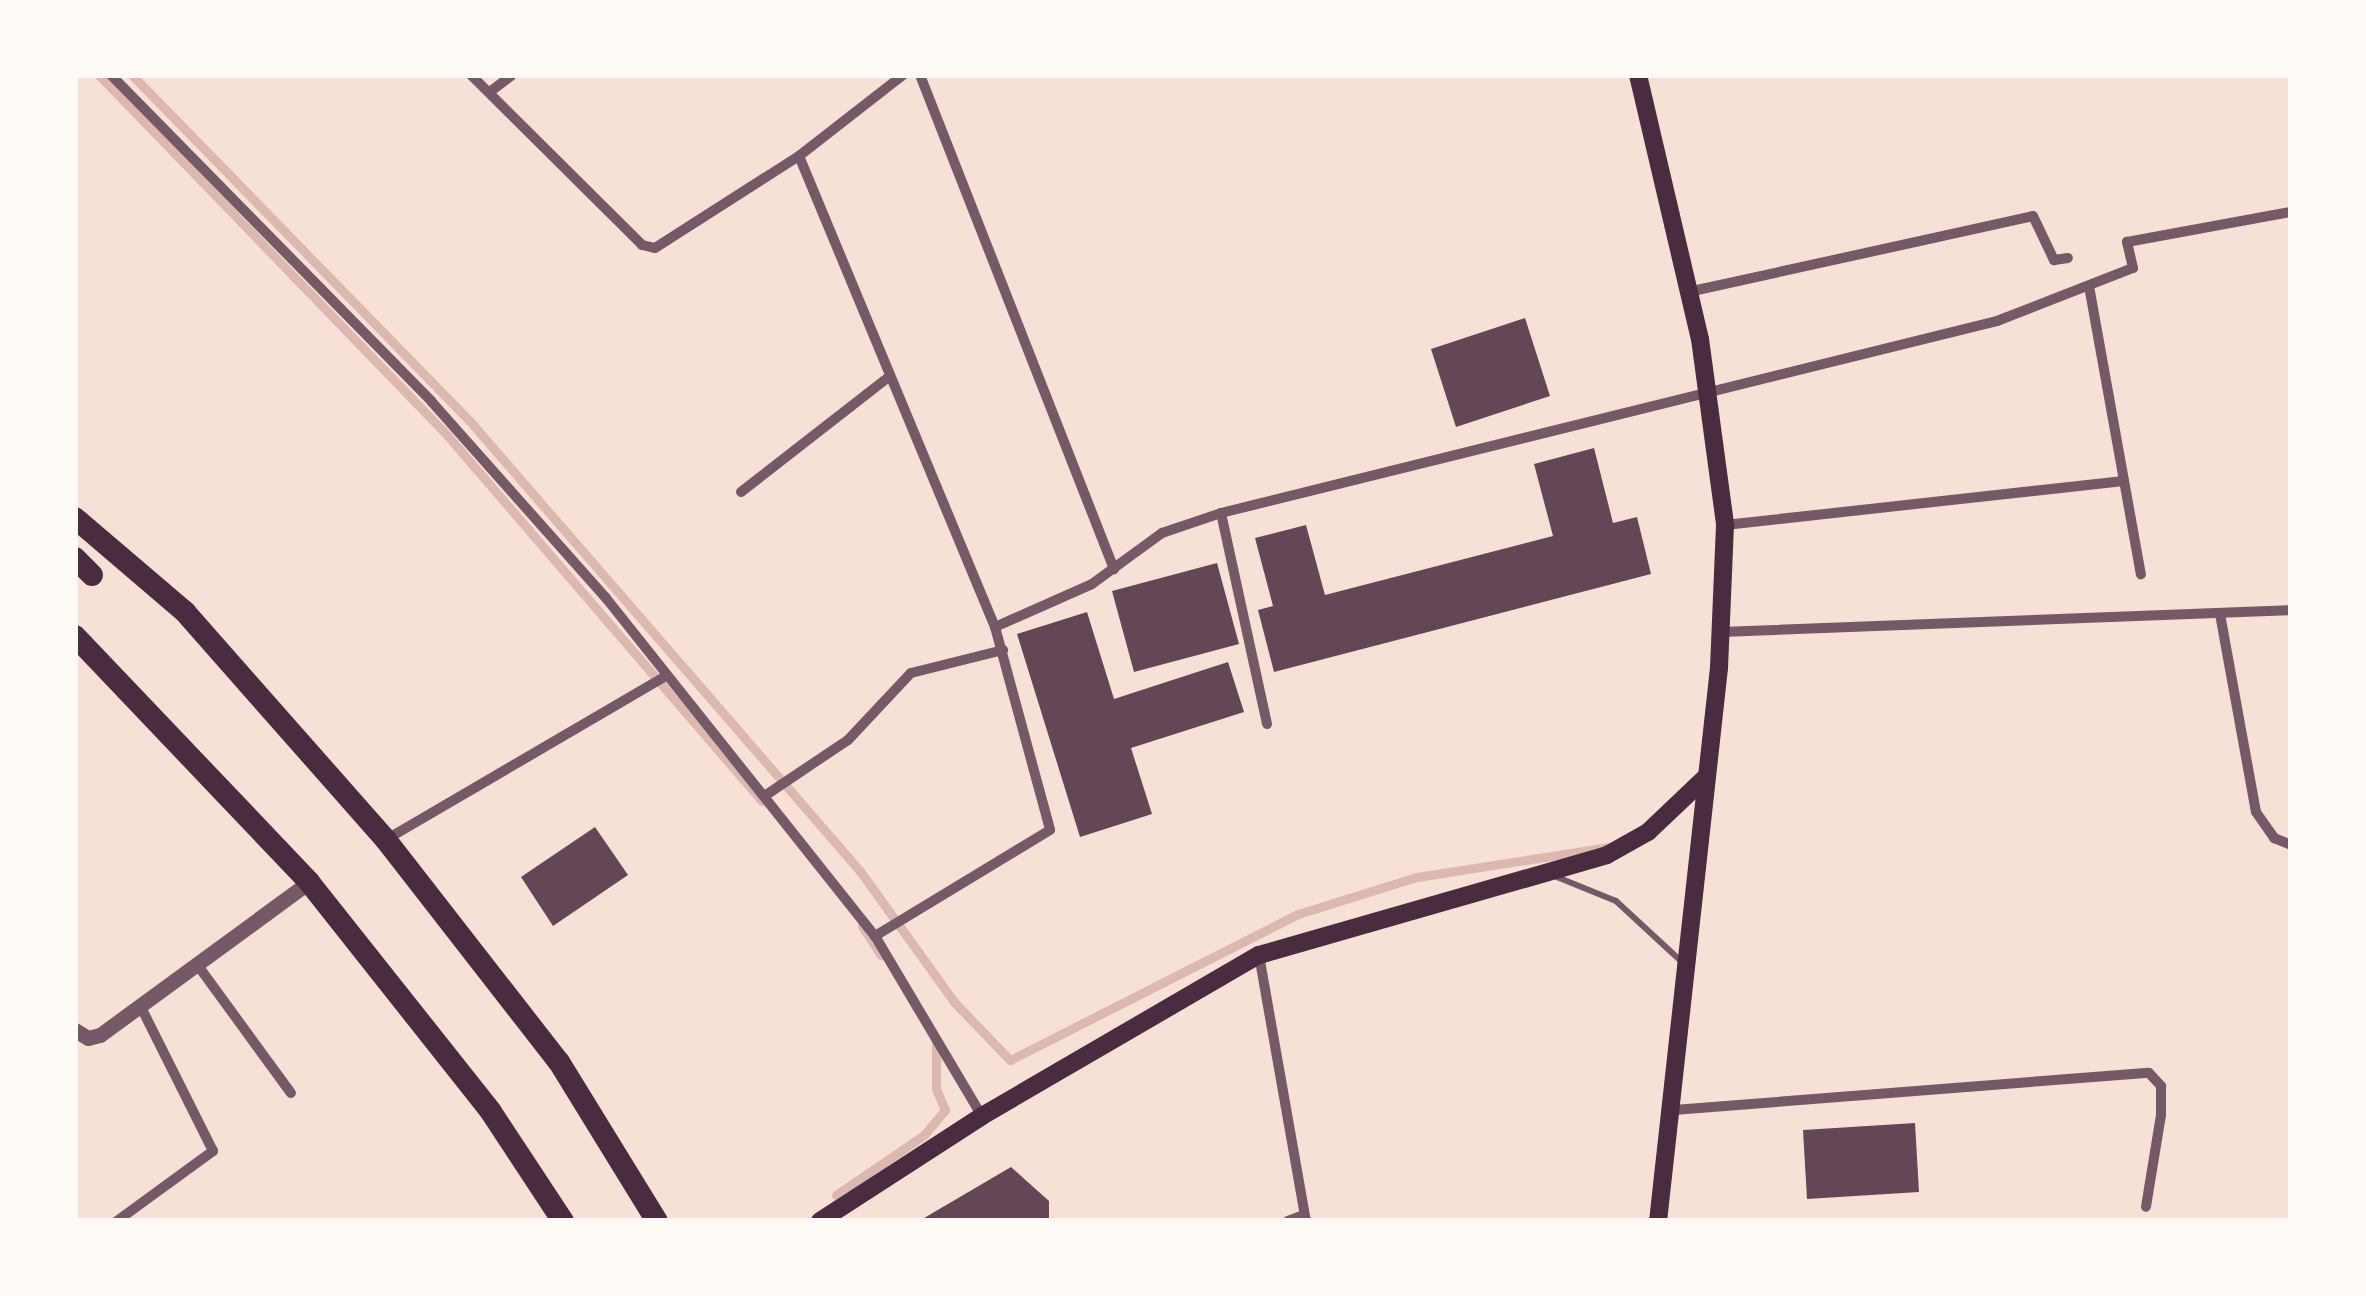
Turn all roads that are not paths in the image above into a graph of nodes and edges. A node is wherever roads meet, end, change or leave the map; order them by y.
1 (111, 75) edge
2 (471, 75) edge
3 (512, 75) edge
4 (903, 75) edge
5 (920, 75) edge
6 (1638, 75) edge
7 (491, 91) junction
8 (800, 156) junction
9 (2291, 212) edge
10 (2068, 258) dead end
11 (2089, 286) junction
12 (1688, 292) junction
13 (890, 376) junction
14 (1710, 392) junction
15 (2124, 481) junction
16 (741, 492) dead end
17 (1221, 513) junction
18 (75, 518) edge
19 (1724, 525) junction
20 (1114, 568) junction
21 (2141, 574) dead end
22 (2291, 610) edge
23 (2220, 614) junction
24 (995, 627) junction
25 (1722, 632) junction
26 (75, 636) edge
27 (1003, 650) junction
28 (666, 676) junction
29 (1266, 724) dead end
30 (1705, 778) junction
31 (766, 795) junction
32 (386, 840) junction
33 (2291, 844) edge
34 (1552, 875) junction
35 (310, 882) junction
36 (875, 936) junction
37 (1258, 955) junction
38 (1686, 965) junction
39 (199, 967) junction
40 (140, 1007) junction
41 (75, 1030) edge
42 (291, 1094) dead end
43 (1674, 1110) junction
44 (982, 1116) junction
45 (2146, 1208) dead end
46 (1305, 1218) edge
47 (117, 1221) edge
48 (563, 1221) edge
49 (657, 1221) edge
50 (820, 1221) edge
51 (1288, 1221) edge
52 (1658, 1221) edge

1 - 28 street
2 - 7 street
3 - 7 street
4 - 8 street
5 - 20 street
6 - 12 main road
7 - 8 street
8 - 13 street
9 - 11 street
10 - 12 street
11 - 14 street
11 - 15 street
12 - 14 main road
13 - 16 street
13 - 24 street
14 - 17 street
14 - 19 main road
15 - 19 street
15 - 21 street
17 - 20 street
17 - 29 street
18 - 32 highway
19 - 25 main road
20 - 24 street
22 - 23 street
23 - 25 street
23 - 33 street
24 - 27 street
25 - 30 main road
26 - 35 highway
27 - 31 street
27 - 36 street
28 - 31 street
28 - 32 street
30 - 34 main road
30 - 38 main road
31 - 36 street
32 - 49 highway
34 - 37 main road
34 - 38 lane
35 - 39 street
35 - 48 highway
36 - 44 street
37 - 44 main road
37 - 46 street
38 - 43 main road
39 - 40 street
39 - 42 street
40 - 41 street
40 - 47 street
43 - 45 street
43 - 52 main road
44 - 50 main road
46 - 51 street

